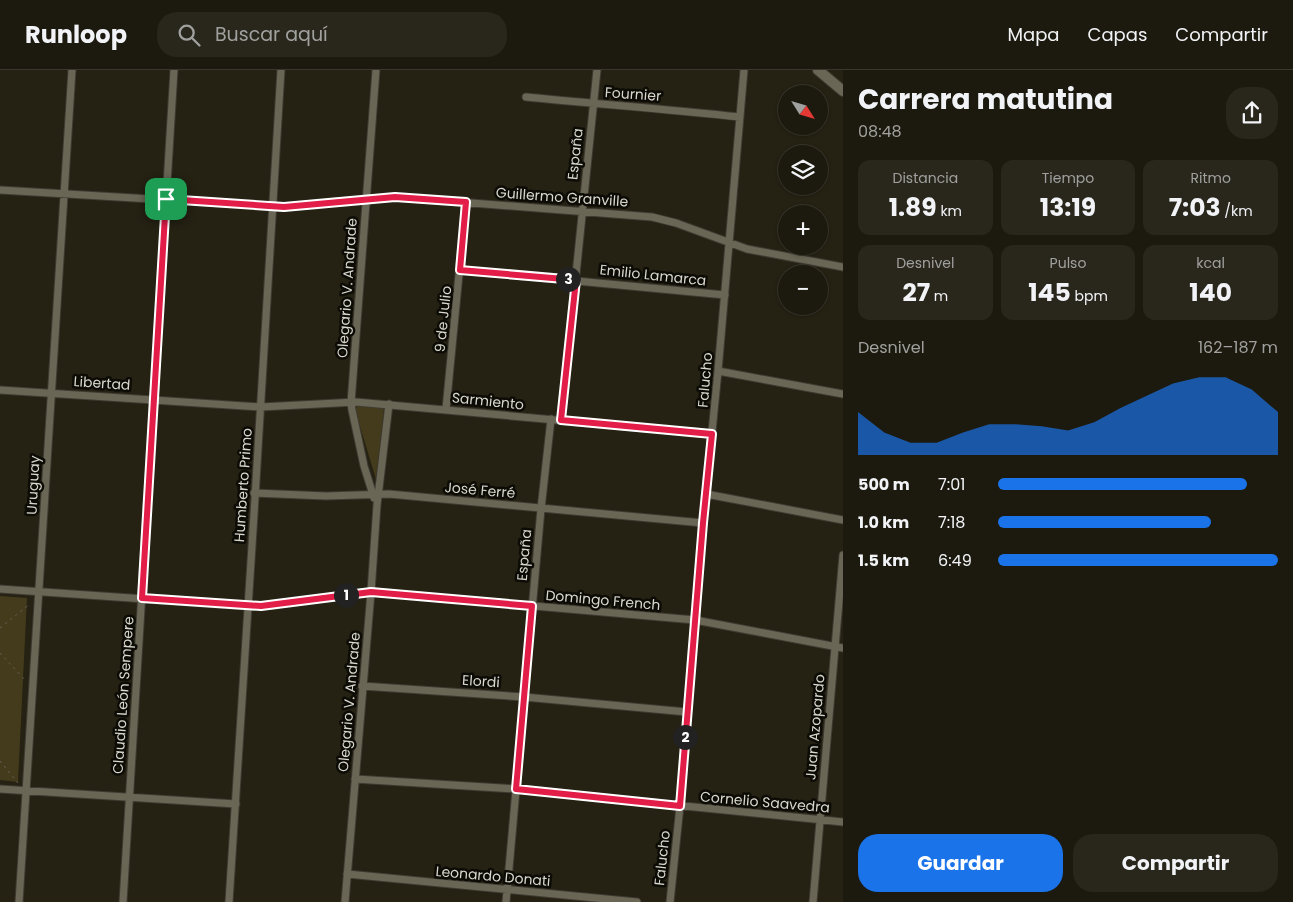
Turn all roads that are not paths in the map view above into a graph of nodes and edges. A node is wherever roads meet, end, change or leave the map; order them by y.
1 (72, 70) edge
2 (174, 70) edge
3 (281, 70) edge
4 (376, 70) edge
5 (597, 70) edge
6 (744, 70) edge
7 (818, 70) edge
8 (843, 91) edge
9 (526, 97) dead end
10 (593, 104) junction
11 (740, 117) junction
12 (0, 190) edge
13 (64, 194) junction
14 (166, 199) junction
15 (366, 199) junction
16 (466, 202) junction
17 (273, 206) junction
18 (582, 211) junction
19 (729, 243) junction
20 (843, 267) edge
21 (460, 270) junction
22 (576, 280) junction
23 (724, 294) junction
24 (718, 371) junction
25 (0, 390) edge
26 (51, 392) junction
27 (843, 394) edge
28 (154, 400) junction
29 (351, 402) junction
30 (389, 404) junction
31 (262, 407) junction
32 (446, 409) junction
33 (551, 420) junction
34 (561, 420) junction
35 (712, 434) junction
36 (254, 493) junction
37 (376, 494) junction
38 (706, 494) junction
39 (541, 509) junction
40 (843, 520) edge
41 (703, 523) junction
42 (843, 555) edge
43 (0, 589) edge
44 (371, 592) junction
45 (39, 594) junction
46 (142, 598) junction
47 (247, 606) junction
48 (532, 606) junction
49 (695, 620) junction
50 (835, 647) junction
51 (843, 648) edge
52 (362, 686) junction
53 (524, 697) junction
54 (687, 712) junction
55 (355, 779) junction
56 (0, 789) edge
57 (516, 789) junction
58 (25, 791) junction
59 (129, 798) junction
60 (236, 804) junction
61 (680, 806) junction
62 (820, 820) junction
63 (843, 822) edge
64 (347, 874) junction
65 (507, 890) junction
66 (19, 902) edge
67 (123, 902) edge
68 (229, 902) edge
69 (345, 902) edge
70 (506, 902) edge
71 (637, 902) edge
72 (670, 902) edge
73 (813, 902) edge

1 - 13 street, Uruguay
2 - 14 street, Claudio León Sempere
3 - 17 street, Humberto Primo
4 - 15 street, Olegario V. Andrade
5 - 10 street, España
6 - 11 street, Falucho
7 - 8 main road
9 - 10 street, Fournier
10 - 11 street, Fournier
10 - 18 street, España
11 - 19 street, Falucho
12 - 13 street, Guillermo Granville
13 - 14 street, Guillermo Granville
13 - 26 street, Uruguay
14 - 17 street, Guillermo Granville
14 - 28 street, Claudio León Sempere
15 - 16 street, Guillermo Granville
15 - 17 street, Guillermo Granville
15 - 29 street, Olegario V. Andrade
16 - 18 street, Guillermo Granville
16 - 21 street, 9 de Julio
17 - 31 street, Humberto Primo
18 - 19 street, Guillermo Granville
18 - 22 street, España
19 - 20 street, Guillermo Granville
19 - 23 street, Falucho
21 - 22 street, Emilio Lamarca
21 - 32 street, 9 de Julio
22 - 23 street, Emilio Lamarca
22 - 34 street, España
23 - 24 street, Falucho
24 - 27 street
24 - 35 street, Falucho
25 - 26 street, Libertad
26 - 28 street, Libertad
26 - 45 street, Uruguay
28 - 31 street, Libertad
28 - 46 street, Claudio León Sempere
29 - 30 street, Sarmiento
29 - 31 street, Sarmiento
29 - 37 street, Olegario V. Andrade
30 - 32 street, Sarmiento
30 - 37 street, Olegario V. Andrade
31 - 36 street, Humberto Primo
32 - 33 street, Sarmiento
33 - 34 street, Sarmiento
33 - 39 street, España
34 - 35 street, Sarmiento
35 - 38 street, Falucho
36 - 37 street, José Ferré
36 - 47 street, Humberto Primo
37 - 39 street, José Ferré
37 - 44 street, Olegario V. Andrade
38 - 40 street
38 - 41 street, Falucho
39 - 41 street, José Ferré
39 - 48 street, España
41 - 49 street, Falucho
42 - 50 street, Juan Azopardo
43 - 45 street, Domingo French
44 - 47 street, Domingo French
44 - 48 street, Domingo French
44 - 52 street, Olegario V. Andrade
45 - 46 street, Domingo French
45 - 58 street, Uruguay
46 - 47 street, Domingo French
46 - 59 street, Claudio León Sempere
47 - 60 street, Humberto Primo
48 - 49 street, Domingo French
48 - 53 street, España
49 - 50 street, Domingo French
49 - 54 street, Falucho
50 - 51 street, Domingo French
50 - 62 street, Juan Azopardo
52 - 53 street, Elordi
52 - 55 street, Olegario V. Andrade
53 - 54 street, Elordi
53 - 57 street, España
54 - 61 street, Falucho
55 - 57 street, Cornelio Saavedra
55 - 64 street, Olegario V. Andrade
56 - 58 street
57 - 61 street, Cornelio Saavedra
57 - 65 street, España
58 - 59 street
58 - 66 street, Uruguay
59 - 60 street
59 - 67 street, Claudio León Sempere
60 - 68 street, Humberto Primo
61 - 62 street, Cornelio Saavedra
61 - 72 street, Falucho
62 - 63 street, Cornelio Saavedra
62 - 73 street, Juan Azopardo
64 - 65 street, Leonardo Donati
64 - 69 street, Olegario V. Andrade
65 - 70 street, España
65 - 71 street, Leonardo Donati

